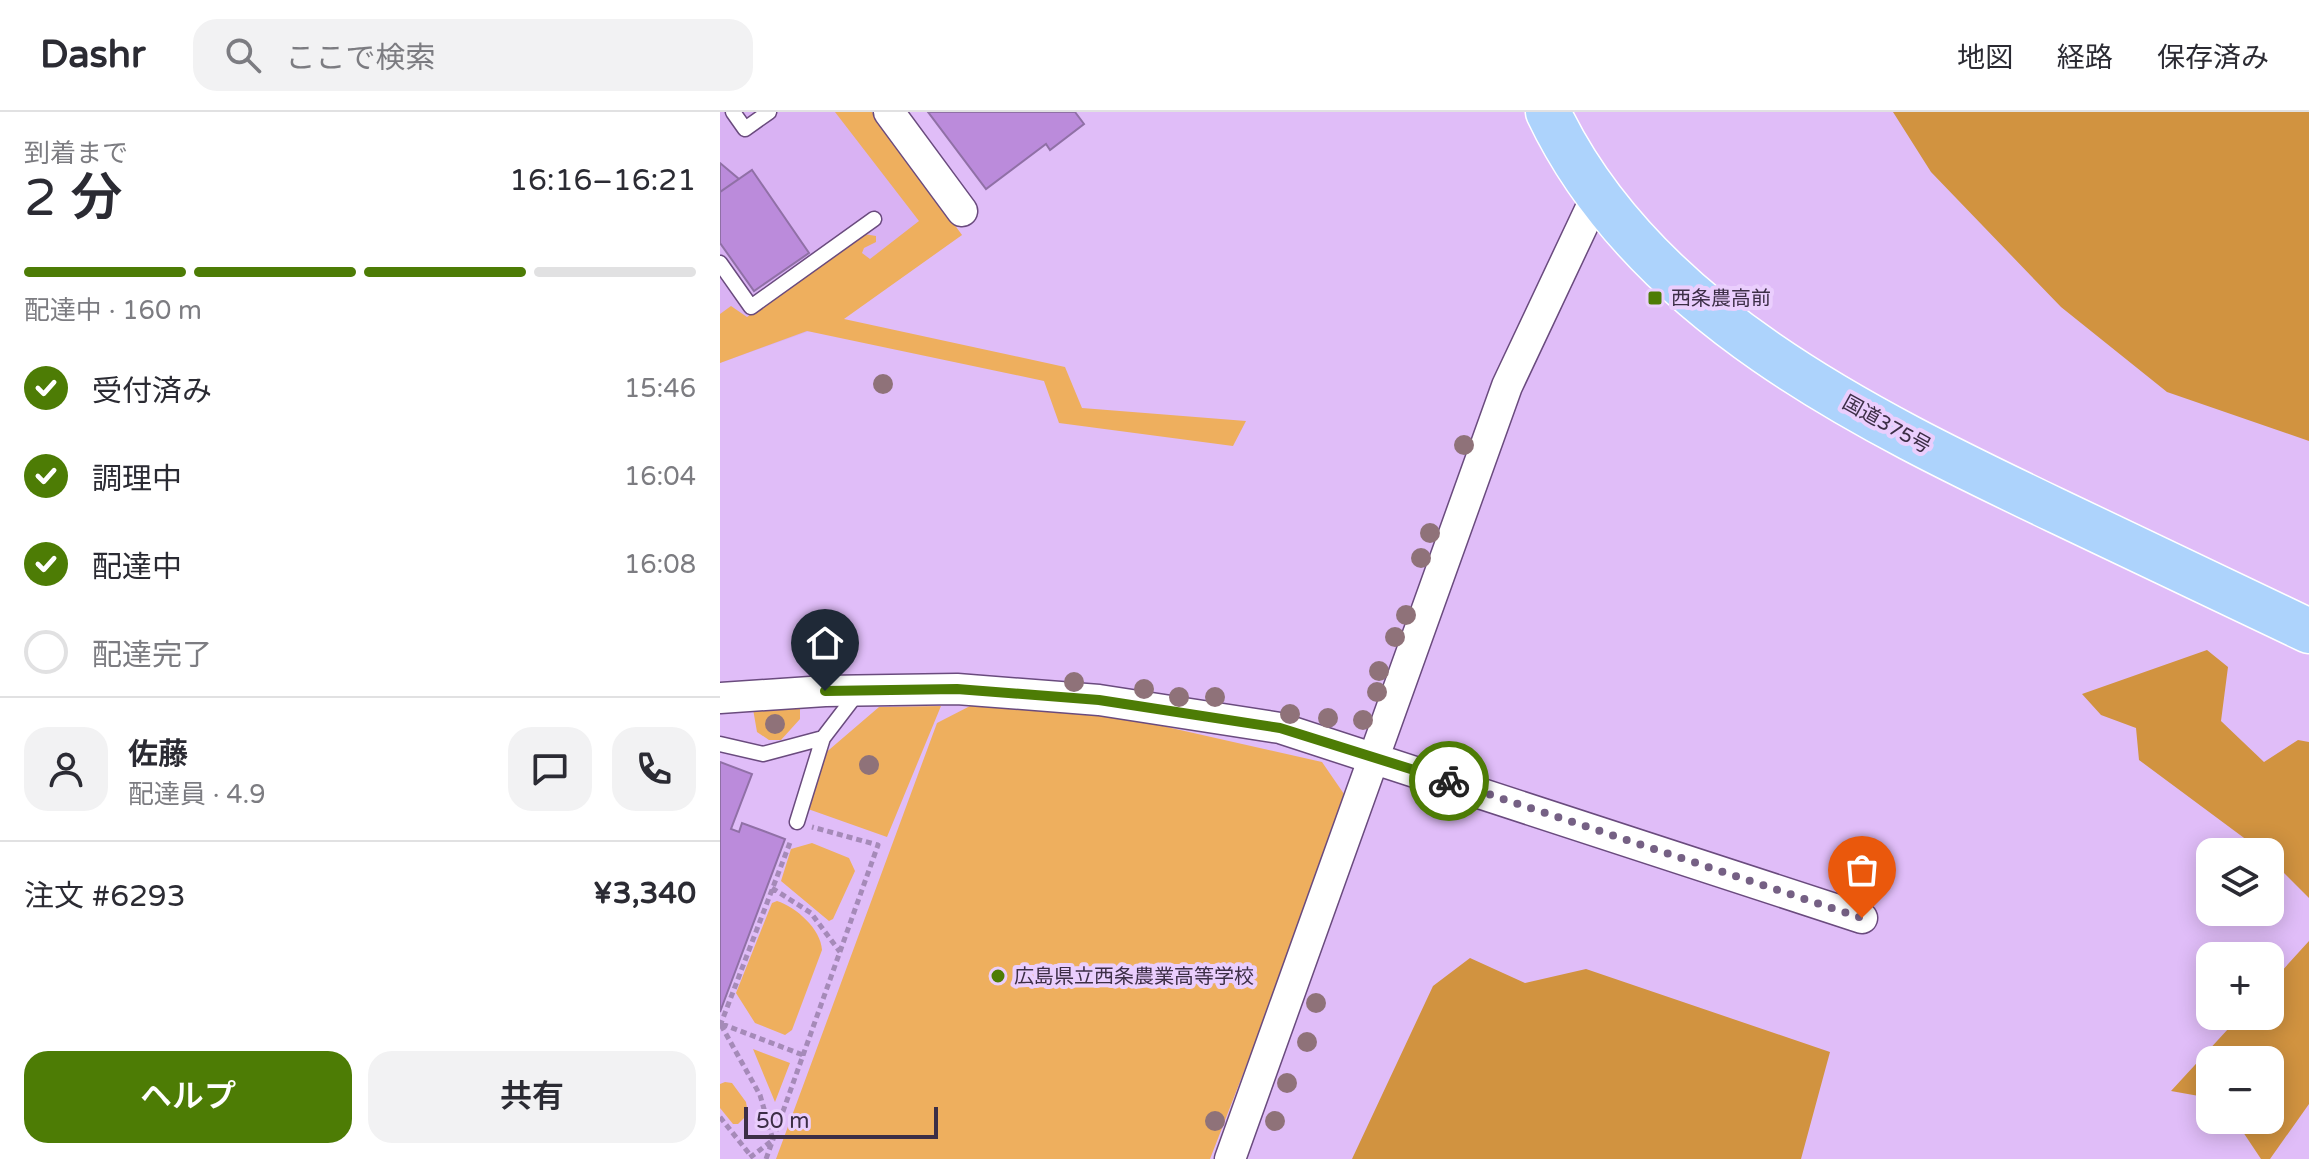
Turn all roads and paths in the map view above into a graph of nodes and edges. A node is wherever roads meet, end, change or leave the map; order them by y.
1 (733, 112) edge
2 (769, 112) edge
3 (889, 112) edge
4 (1548, 112) edge
5 (1597, 195) junction
6 (962, 211) dead end
7 (874, 219) dead end
8 (720, 263) edge
9 (2309, 631) edge
10 (859, 691) junction
11 (720, 698) edge
12 (823, 738) junction
13 (720, 744) edge
14 (1376, 757) junction
15 (797, 822) junction
16 (772, 888) junction
17 (1862, 918) dead end
18 (840, 952) junction
19 (720, 1025) edge
20 (803, 1055) junction
21 (720, 1117) edge
22 (773, 1140) junction
23 (750, 1158) edge
24 (766, 1159) edge
25 (1230, 1159) edge

1 - 2 lane
3 - 6 street
4 - 5 highway, 国道375号
5 - 9 highway, 国道375号
5 - 14 street
7 - 8 lane
10 - 11 street
10 - 12 lane
10 - 14 street
12 - 13 lane
12 - 15 lane
14 - 17 street
14 - 25 street
15 - 16 path
15 - 18 path
16 - 18 path
16 - 19 path
18 - 20 path
19 - 20 path
19 - 22 path
20 - 22 path
21 - 23 path
22 - 23 path
22 - 24 path

